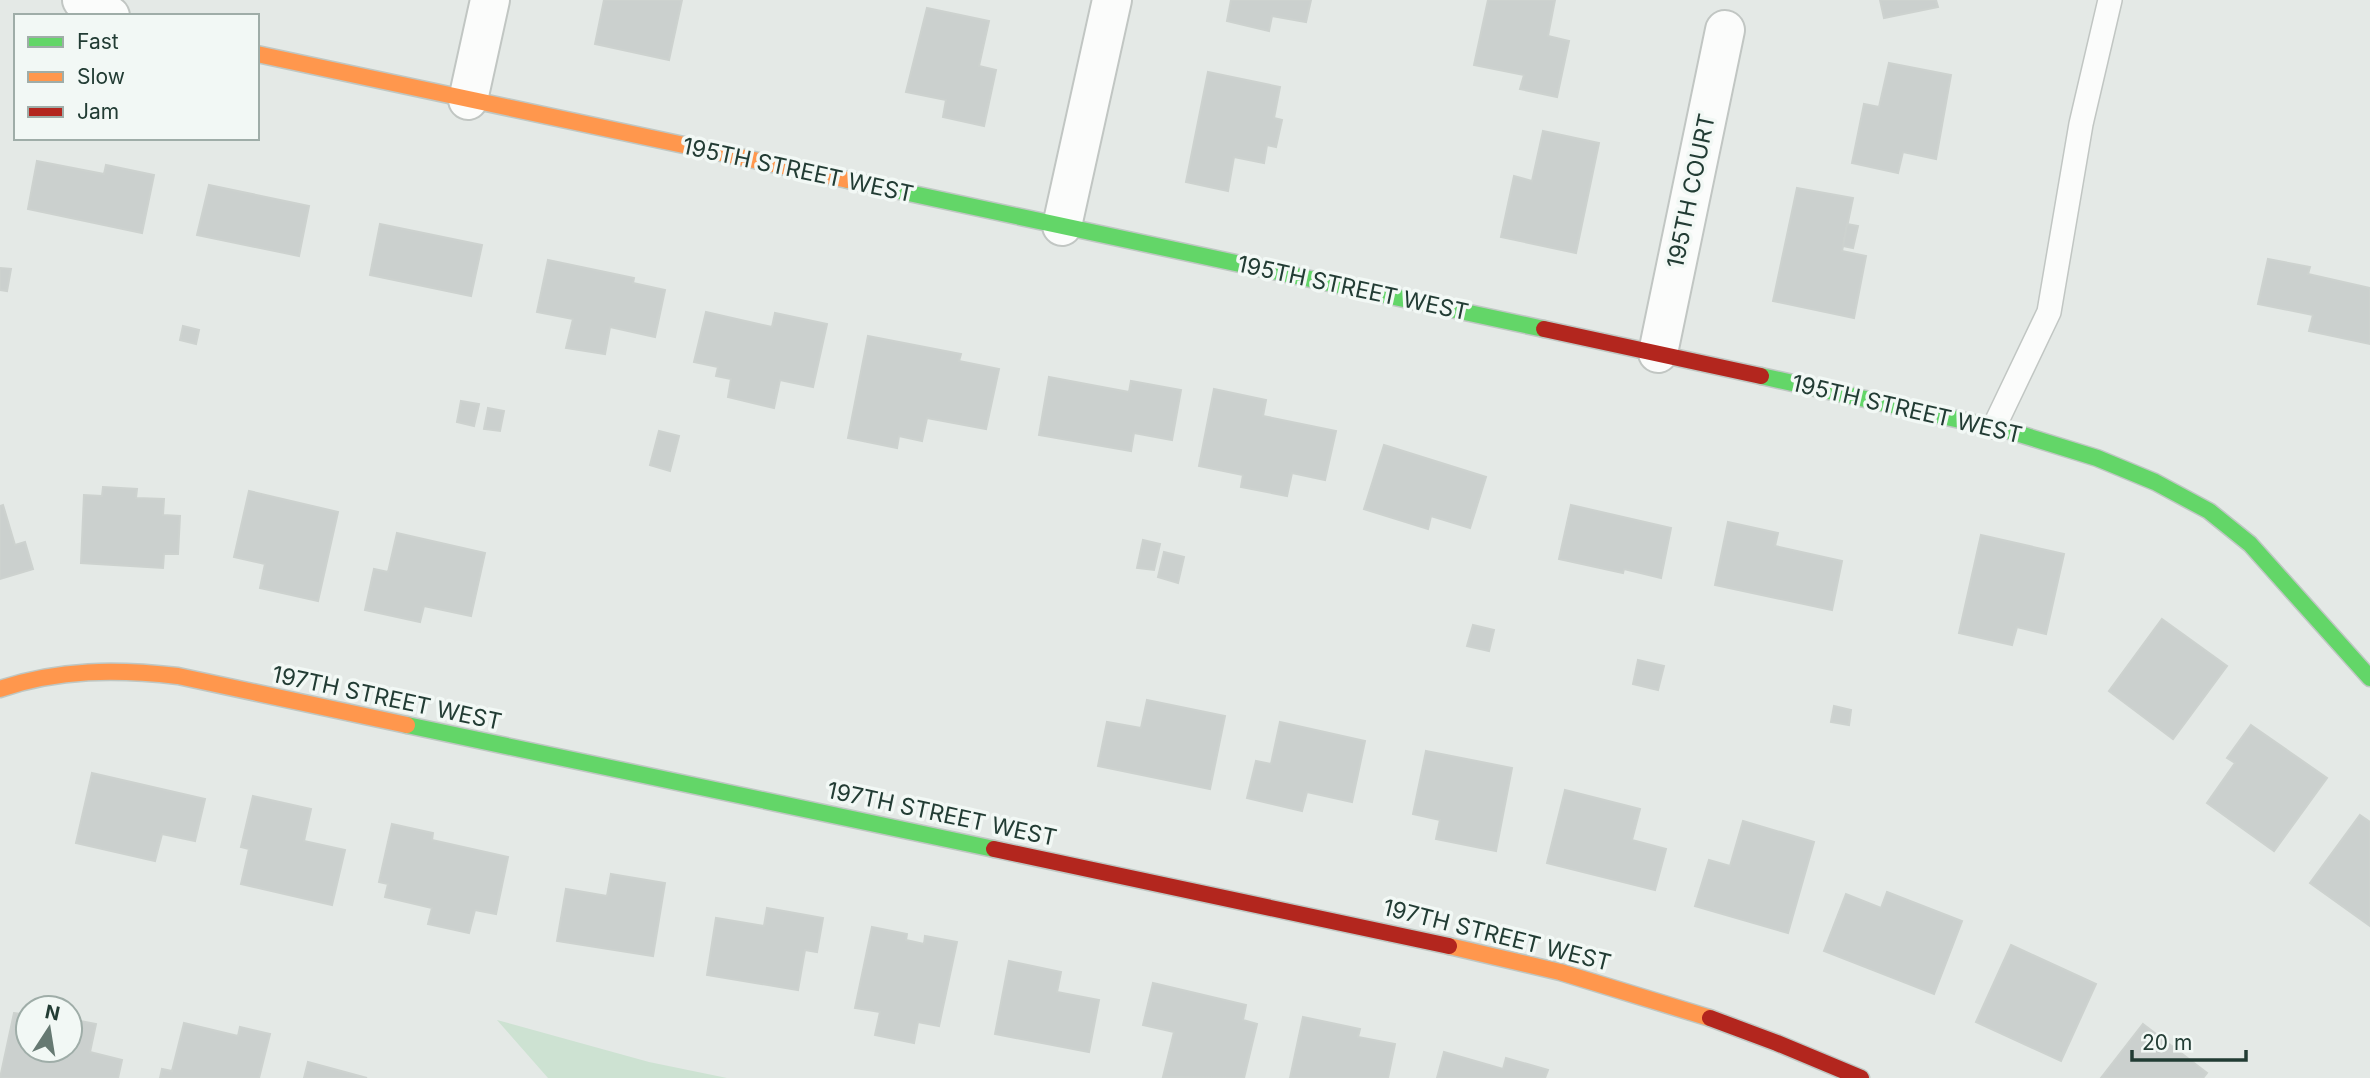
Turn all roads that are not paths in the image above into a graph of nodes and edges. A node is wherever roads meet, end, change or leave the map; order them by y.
1 (82, 0) edge
2 (490, 0) edge
3 (1112, 0) edge
4 (2110, 0) edge
5 (106, 14) edge
6 (1725, 30) dead end
7 (259, 54) edge
8 (468, 100) junction
9 (1062, 226) junction
10 (1658, 353) junction
11 (1994, 427) junction
12 (2370, 678) edge
13 (0, 689) edge
14 (1861, 1078) edge

1 - 5 street
2 - 8 street
3 - 9 street
4 - 11 lane
6 - 10 street, 195TH COURT
7 - 8 street, 195TH STREET WEST
8 - 9 street, 195TH STREET WEST
9 - 10 street, 195TH STREET WEST
10 - 11 street, 195TH STREET WEST
11 - 12 street, 195TH STREET WEST
13 - 14 street, 197TH STREET WEST

